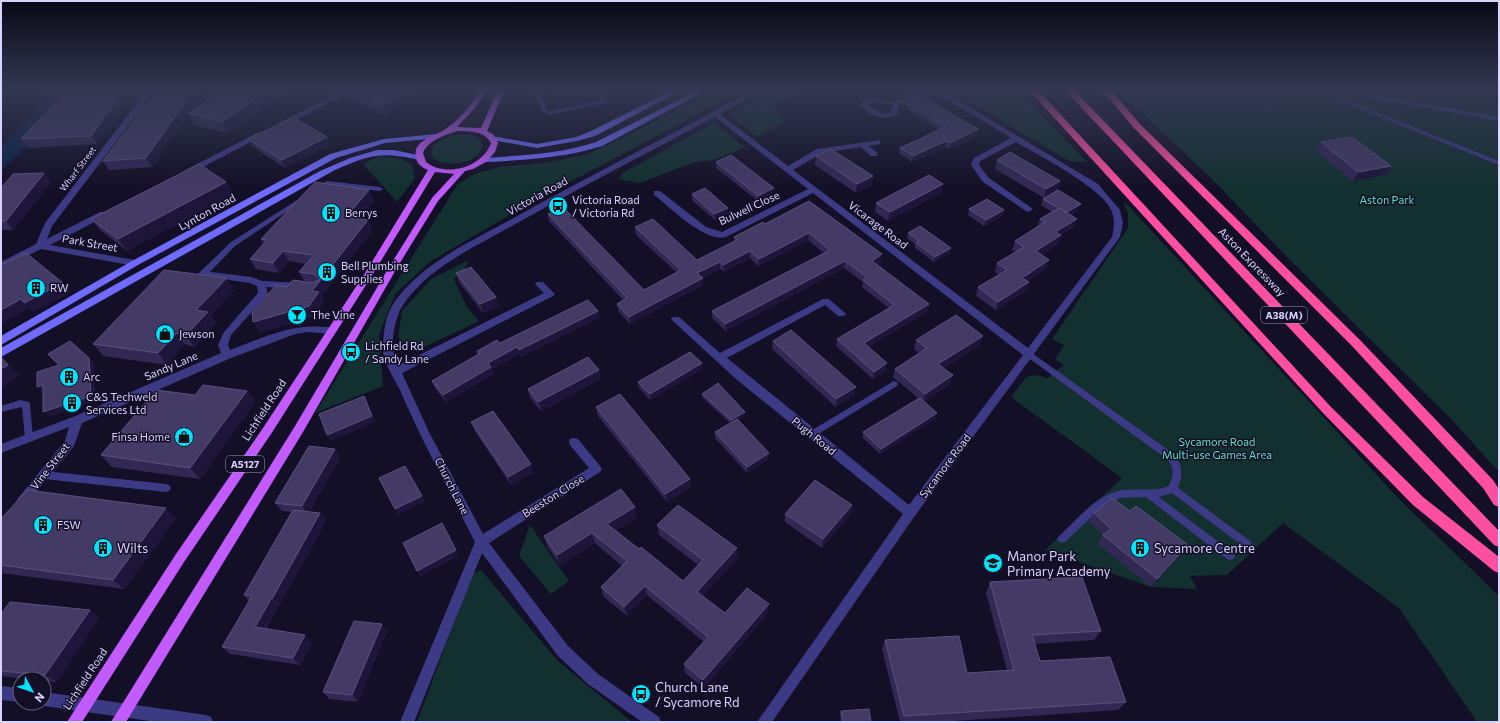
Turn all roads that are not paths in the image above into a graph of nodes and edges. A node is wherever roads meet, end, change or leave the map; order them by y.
1 (126, 123) edge
2 (284, 123) edge
3 (457, 123) edge
4 (487, 123) edge
5 (614, 123) edge
6 (640, 123) edge
7 (697, 123) edge
8 (725, 123) edge
9 (988, 123) edge
10 (1063, 123) edge
11 (1100, 123) edge
12 (1134, 123) edge
13 (1398, 123) edge
14 (447, 131) junction
15 (483, 132) junction
16 (436, 136) junction
17 (492, 138) junction
18 (1015, 139) junction
19 (877, 142) dead end
20 (862, 145) junction
21 (874, 154) dead end
22 (419, 158) junction
23 (486, 160) junction
24 (1499, 163) edge
25 (432, 169) junction
26 (462, 170) junction
27 (787, 170) junction
28 (182, 174) edge
29 (380, 189) dead end
30 (812, 190) junction
31 (314, 192) edge
32 (657, 193) dead end
33 (307, 196) edge
34 (1029, 208) dead end
35 (111, 210) edge
36 (40, 246) junction
37 (135, 263) junction
38 (1, 266) edge
39 (203, 274) joint
40 (261, 284) junction
41 (540, 284) dead end
42 (312, 288) edge
43 (841, 314) dead end
44 (676, 319) dead end
45 (332, 331) junction
46 (1, 341) edge
47 (1, 353) edge
48 (1029, 354) junction
49 (227, 356) junction
50 (719, 358) junction
51 (396, 371) junction
52 (894, 384) dead end
53 (1, 408) edge
54 (78, 420) junction
55 (812, 434) junction
56 (29, 438) junction
57 (574, 442) dead end
58 (1, 449) edge
59 (44, 475) junction
60 (166, 488) dead end
61 (1173, 489) junction
62 (1147, 493) junction
63 (1499, 501) edge
64 (15, 509) edge
65 (910, 513) junction
66 (1062, 540) dead end
67 (1499, 541) edge
68 (480, 542) junction
69 (1247, 544) dead end
70 (1230, 556) dead end
71 (1499, 566) edge
72 (1, 693) edge
73 (12, 695) edge
74 (52, 699) edge
75 (85, 704) junction
76 (121, 717) edge
77 (74, 722) edge
78 (206, 722) edge
79 (407, 722) edge
80 (654, 722) edge
81 (764, 722) edge

1 - 36 street, Wharf Street
2 - 28 street
3 - 14 main road
4 - 15 main road
5 - 17 main road
6 - 23 main road
7 - 51 street, Victoria Road
8 - 27 street, Vicarage Road
9 - 18 street
10 - 71 highway
11 - 67 highway, Aston Expressway / A38(M)
12 - 63 highway
13 - 24 lane
14 - 15 main road
14 - 16 main road
15 - 17 main road
16 - 22 main road
16 - 37 main road, Lynton Road
17 - 23 main road
18 - 34 street
18 - 48 street, Sycamore Road
19 - 20 street
20 - 21 street
20 - 27 street
22 - 25 main road
22 - 47 main road, Lynton Road
23 - 26 main road
25 - 26 main road
25 - 45 main road, Lichfield Road / A5127
26 - 76 main road, A5127
27 - 30 street, Vicarage Road
29 - 31 lane
30 - 32 street, Bulwell Close
30 - 48 street, Vicarage Road
33 - 39 lane
35 - 36 street
36 - 37 street, Park Street
36 - 38 street
37 - 46 main road, Lynton Road
39 - 40 street
40 - 42 street
40 - 49 street
41 - 51 street
43 - 50 street
44 - 50 street, Pugh Road
45 - 49 street, Sandy Lane
45 - 75 main road, Lichfield Road / A5127
48 - 61 lane
48 - 65 street, Sycamore Road
49 - 54 street, Sandy Lane
50 - 55 street, Pugh Road
51 - 68 street, Church Lane
52 - 55 lane
53 - 56 lane
54 - 56 street, Sandy Lane
54 - 59 street, Vine Street
55 - 65 street, Pugh Road
56 - 58 street, Sandy Lane
57 - 68 street, Beeston Close
59 - 60 lane
59 - 64 street, Vine Street
61 - 62 lane
61 - 69 lane
62 - 66 lane
62 - 70 lane
65 - 81 street, Sycamore Road
68 - 79 street
68 - 80 street, Church Lane
72 - 73 street
74 - 75 street
75 - 76 street
75 - 77 main road, Lichfield Road / A5127
76 - 78 street

